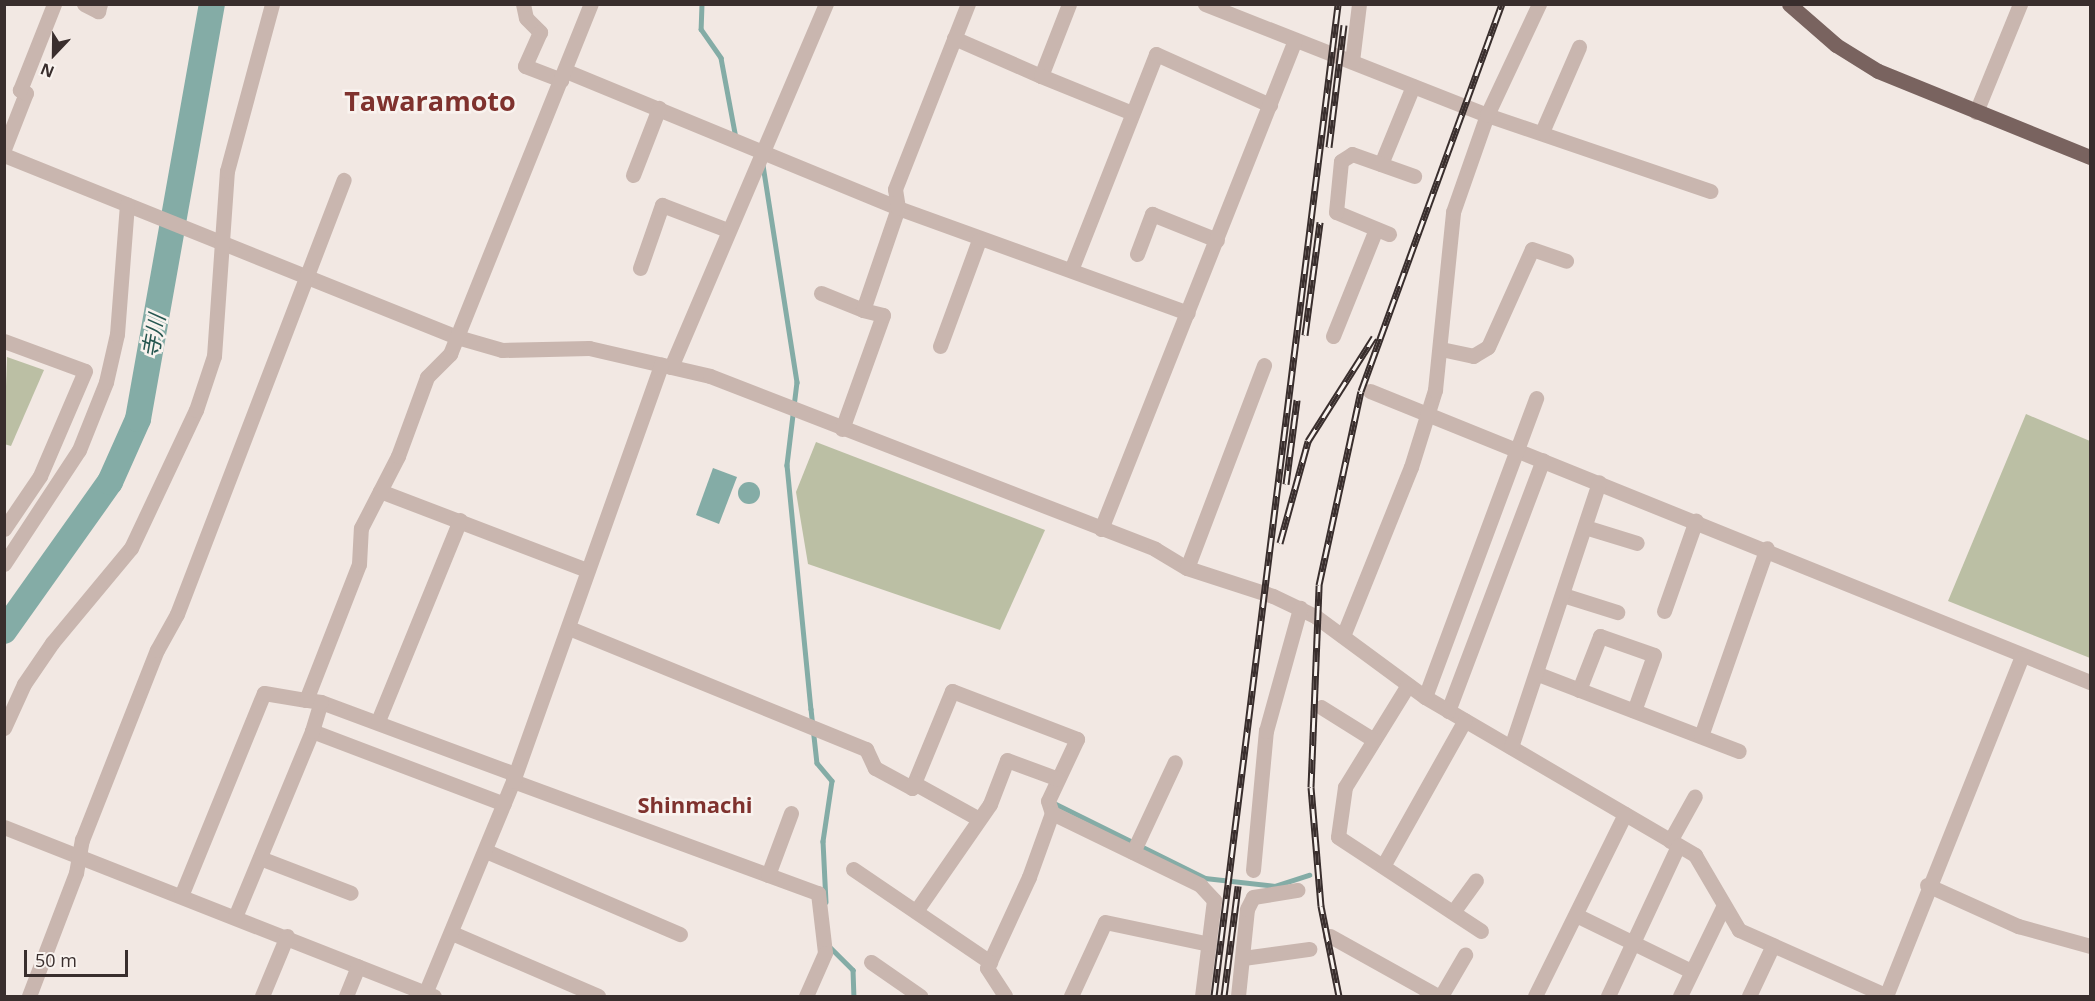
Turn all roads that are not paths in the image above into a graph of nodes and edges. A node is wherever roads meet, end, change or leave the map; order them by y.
1 (54, 4) edge
2 (84, 4) edge
3 (100, 4) edge
4 (272, 4) edge
5 (523, 4) edge
6 (591, 4) edge
7 (826, 4) edge
8 (968, 4) edge
9 (1069, 4) edge
10 (1205, 4) edge
11 (1359, 4) edge
12 (1539, 4) edge
13 (1789, 4) edge
14 (2020, 4) edge
15 (954, 38) junction
16 (1295, 40) junction
17 (1579, 48) dead end
18 (1352, 61) junction
19 (564, 76) junction
20 (1041, 76) junction
21 (1413, 86) junction
22 (1270, 105) junction
23 (659, 108) junction
24 (1976, 112) junction
25 (1132, 113) junction
26 (1487, 115) junction
27 (1542, 132) junction
28 (4, 149) edge
29 (4, 155) edge
30 (759, 155) junction
31 (2091, 157) edge
32 (1381, 164) junction
33 (633, 175) dead end
34 (1414, 176) dead end
35 (344, 180) dead end
36 (1710, 191) dead end
37 (129, 205) junction
38 (898, 208) junction
39 (727, 230) junction
40 (979, 240) junction
41 (1217, 240) junction
42 (219, 242) junction
43 (1137, 254) dead end
44 (1566, 261) dead end
45 (640, 268) dead end
46 (1071, 270) junction
47 (309, 278) junction
48 (821, 293) dead end
49 (863, 310) junction
50 (1188, 313) junction
51 (1333, 336) dead end
52 (457, 337) junction
53 (4, 341) edge
54 (940, 346) dead end
55 (1441, 350) junction
56 (1264, 365) dead end
57 (666, 366) junction
58 (1370, 391) dead end
59 (1536, 398) dead end
60 (1428, 414) junction
61 (842, 429) junction
62 (1518, 450) junction
63 (1543, 460) junction
64 (1599, 482) junction
65 (380, 491) junction
66 (460, 519) junction
67 (1695, 520) junction
68 (1585, 527) junction
69 (1101, 529) junction
70 (4, 530) edge
71 (1637, 543) dead end
72 (1767, 548) junction
73 (4, 564) edge
74 (1187, 568) junction
75 (587, 570) junction
76 (1563, 595) junction
77 (1300, 608) junction
78 (1664, 611) dead end
79 (1617, 612) dead end
80 (568, 628) junction
81 (1343, 636) junction
82 (2021, 658) junction
83 (1538, 674) junction
84 (2091, 682) edge
85 (1408, 685) junction
86 (1579, 690) junction
87 (1425, 697) junction
88 (314, 701) junction
89 (1321, 707) dead end
90 (1448, 711) junction
91 (1634, 711) junction
92 (1465, 720) junction
93 (378, 721) junction
94 (4, 728) edge
95 (312, 731) junction
96 (1701, 736) junction
97 (1374, 740) junction
98 (1512, 747) junction
99 (1739, 752) dead end
100 (1175, 762) dead end
101 (514, 778) junction
102 (1058, 779) junction
103 (914, 783) junction
104 (1695, 796) dead end
105 (504, 804) junction
106 (791, 813) dead end
107 (1052, 813) junction
108 (1625, 814) junction
109 (979, 819) junction
110 (4, 827) edge
111 (1674, 843) junction
112 (1136, 847) junction
113 (486, 851) junction
114 (77, 855) junction
115 (260, 858) junction
116 (1383, 866) junction
117 (853, 868) dead end
118 (1253, 870) dead end
119 (768, 875) junction
120 (1476, 880) dead end
121 (1927, 885) junction
122 (1297, 890) dead end
123 (351, 893) dead end
124 (181, 896) junction
125 (1722, 909) junction
126 (916, 911) junction
127 (1453, 912) junction
128 (1576, 915) junction
129 (235, 917) junction
130 (1481, 930) dead end
131 (452, 933) junction
132 (680, 934) dead end
133 (286, 936) junction
134 (1330, 936) dead end
135 (1633, 943) junction
136 (1209, 944) junction
137 (1773, 945) junction
138 (2091, 946) edge
139 (1309, 949) dead end
140 (1465, 955) dead end
141 (1243, 958) junction
142 (871, 962) dead end
143 (990, 962) junction
144 (358, 966) junction
145 (1691, 971) junction
146 (428, 995) edge
147 (29, 996) edge
148 (262, 996) edge
149 (346, 996) edge
150 (598, 996) edge
151 (806, 996) edge
152 (920, 996) edge
153 (1005, 996) edge
154 (1071, 996) edge
155 (1202, 996) edge
156 (1238, 996) edge
157 (1439, 996) edge
158 (1535, 996) edge
159 (1608, 996) edge
160 (1680, 996) edge
161 (1749, 996) edge
162 (1886, 996) edge

1 - 28 street
2 - 3 street
4 - 42 street
5 - 19 street
6 - 19 street
7 - 30 street
8 - 15 street
9 - 20 street
10 - 16 street
11 - 18 street
12 - 26 street
13 - 24 main road
14 - 24 street
15 - 20 street
15 - 38 street
16 - 18 street
16 - 22 street
17 - 27 street
18 - 21 street
19 - 23 street
19 - 52 street
20 - 25 street
21 - 26 street
21 - 32 street
22 - 25 street
22 - 41 street
23 - 30 street
23 - 33 street
24 - 31 main road
25 - 46 street
26 - 27 street
26 - 55 street
27 - 36 street
29 - 37 street
30 - 38 street
30 - 39 street
32 - 34 street
32 - 51 street
35 - 47 street
37 - 42 street
37 - 73 street
38 - 40 street
38 - 49 street
39 - 45 street
39 - 57 street
40 - 46 street
40 - 54 street
41 - 43 street
41 - 50 street
42 - 47 street
42 - 94 street
44 - 55 street
46 - 50 street
47 - 52 street
47 - 114 street
48 - 49 street
49 - 61 street
50 - 69 street
52 - 57 street
52 - 65 street
53 - 70 street
55 - 60 street
56 - 74 street
57 - 61 street
57 - 75 street
58 - 60 street
59 - 62 street
60 - 62 street
60 - 81 street
61 - 69 street
62 - 63 street
62 - 87 street
63 - 64 street
63 - 90 street
64 - 67 street
64 - 68 street
65 - 66 street
65 - 88 street
66 - 75 street
66 - 93 street
67 - 72 street
67 - 78 street
68 - 71 street
68 - 76 street
69 - 74 street
72 - 82 street
72 - 96 street
74 - 77 street
75 - 80 street
76 - 79 street
76 - 83 street
77 - 81 street
77 - 118 street
80 - 101 street
80 - 103 street
81 - 85 street
82 - 84 street
82 - 121 street
83 - 86 street
83 - 98 street
85 - 87 street
85 - 97 street
86 - 91 street
86 - 91 street
87 - 90 street
88 - 93 street
88 - 95 street
88 - 124 street
89 - 97 street
90 - 92 street
91 - 96 street
92 - 98 street
92 - 116 street
93 - 101 street
95 - 105 street
95 - 115 street
96 - 99 street
97 - 116 street
98 - 108 street
100 - 112 street
101 - 105 street
101 - 119 street
102 - 103 street
102 - 107 street
102 - 109 street
103 - 109 street
104 - 111 street
105 - 113 street
106 - 119 street
107 - 112 street
107 - 143 street
108 - 111 street
108 - 128 street
109 - 126 street
110 - 114 street
111 - 125 street
111 - 135 street
112 - 136 street
113 - 131 street
113 - 132 street
114 - 124 street
114 - 147 street
115 - 123 street
115 - 129 street
116 - 127 street
117 - 126 street
119 - 151 street
120 - 127 street
121 - 138 street
121 - 162 street
122 - 141 street
124 - 129 street
125 - 137 street
125 - 145 street
126 - 143 street
127 - 130 street
128 - 135 street
128 - 158 street
129 - 133 street
131 - 146 street
131 - 150 street
133 - 144 street
133 - 148 street
134 - 157 street
135 - 145 street
135 - 159 street
136 - 154 street
136 - 155 street
137 - 161 street
137 - 162 street
139 - 141 street
140 - 157 street
141 - 156 street
142 - 152 street
143 - 153 street
144 - 146 street
144 - 149 street
145 - 160 street

